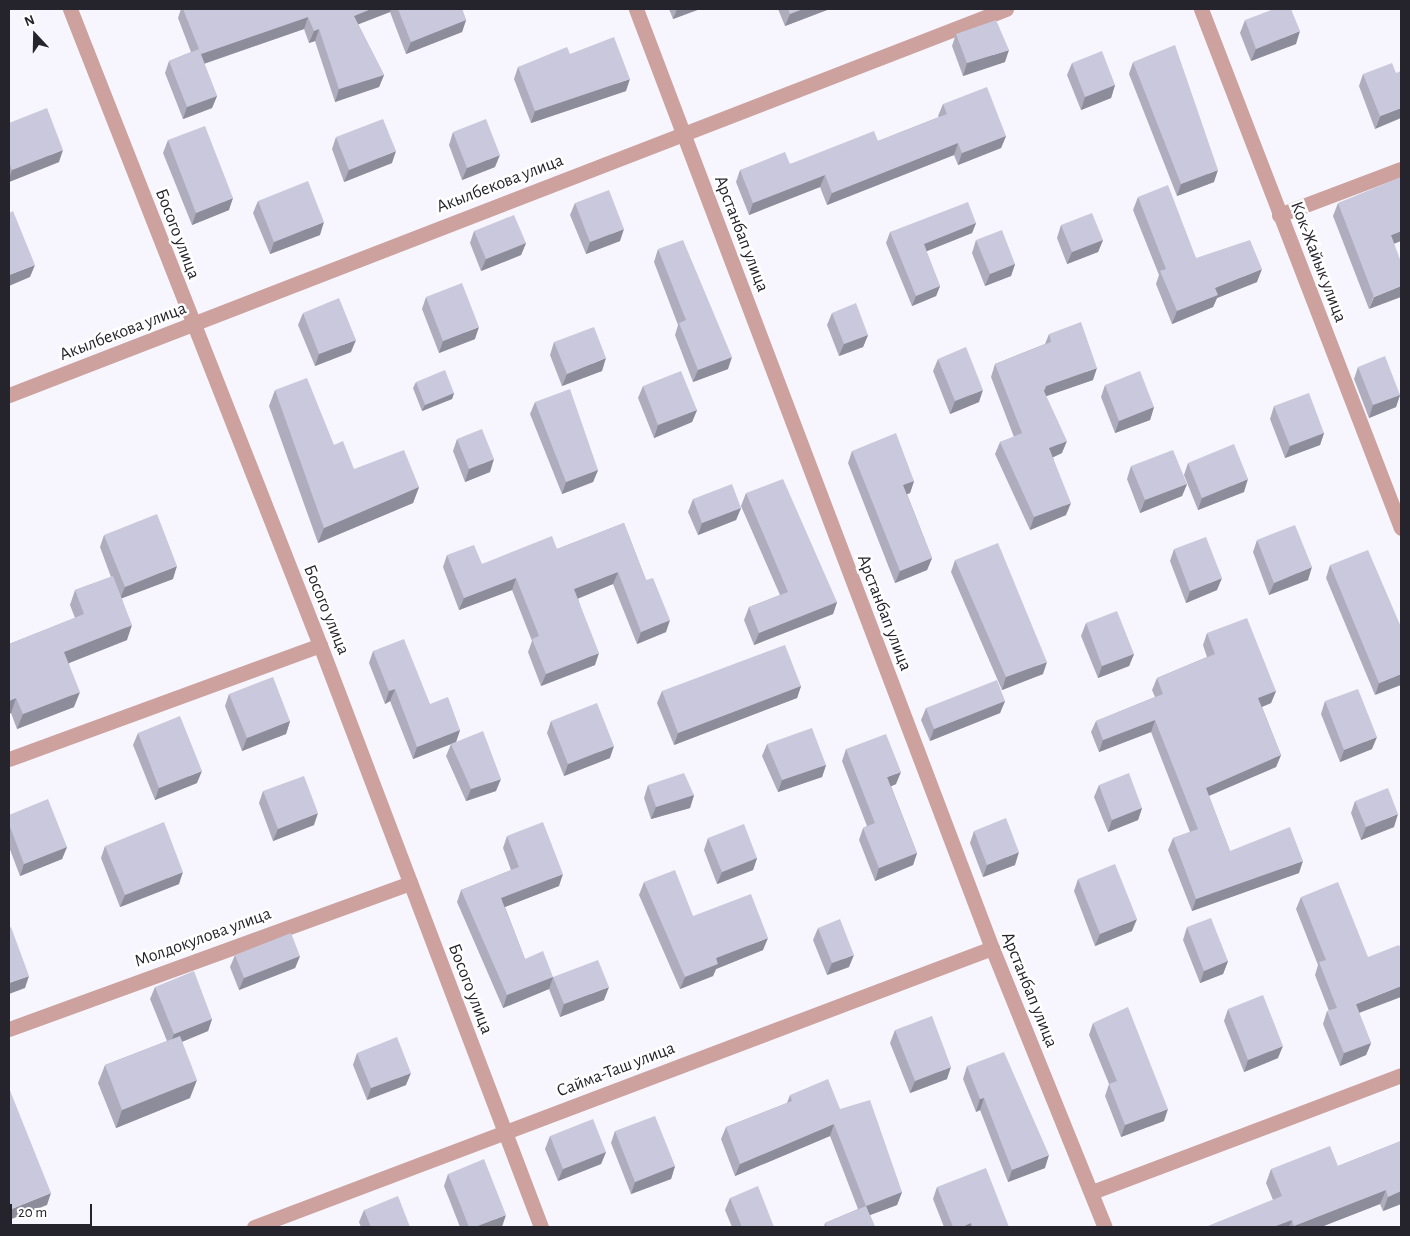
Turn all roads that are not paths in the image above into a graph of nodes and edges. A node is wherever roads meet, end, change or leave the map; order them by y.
1 (70, 9) edge
2 (636, 9) edge
3 (1006, 9) edge
4 (1201, 9) edge
5 (682, 133) junction
6 (1401, 169) edge
7 (1279, 215) junction
8 (192, 326) junction
9 (9, 395) edge
10 (1401, 528) edge
11 (320, 645) junction
12 (9, 759) edge
13 (410, 883) junction
14 (992, 948) junction
15 (9, 1029) edge
16 (1401, 1075) edge
17 (504, 1133) junction
18 (1092, 1192) junction
19 (254, 1227) edge
20 (541, 1227) edge
21 (1105, 1227) edge

1 - 8 street, Босого улица
2 - 5 street, Арстанбап улица
3 - 5 street, Акылбекова улица
4 - 7 street, Кок-Жайык улица
5 - 8 street, Акылбекова улица
5 - 14 street, Арстанбап улица
6 - 7 street
7 - 10 street, Кок-Жайык улица
8 - 9 street, Акылбекова улица
8 - 11 street, Босого улица
11 - 12 street
11 - 13 street, Босого улица
13 - 15 street, Молдокулова улица
13 - 17 street, Босого улица
14 - 17 street, Сайма-Таш улица
14 - 18 street, Арстанбап улица
16 - 18 street
17 - 19 street, Сайма-Таш улица
17 - 20 street, Босого улица
18 - 21 street, Арстанбап улица

